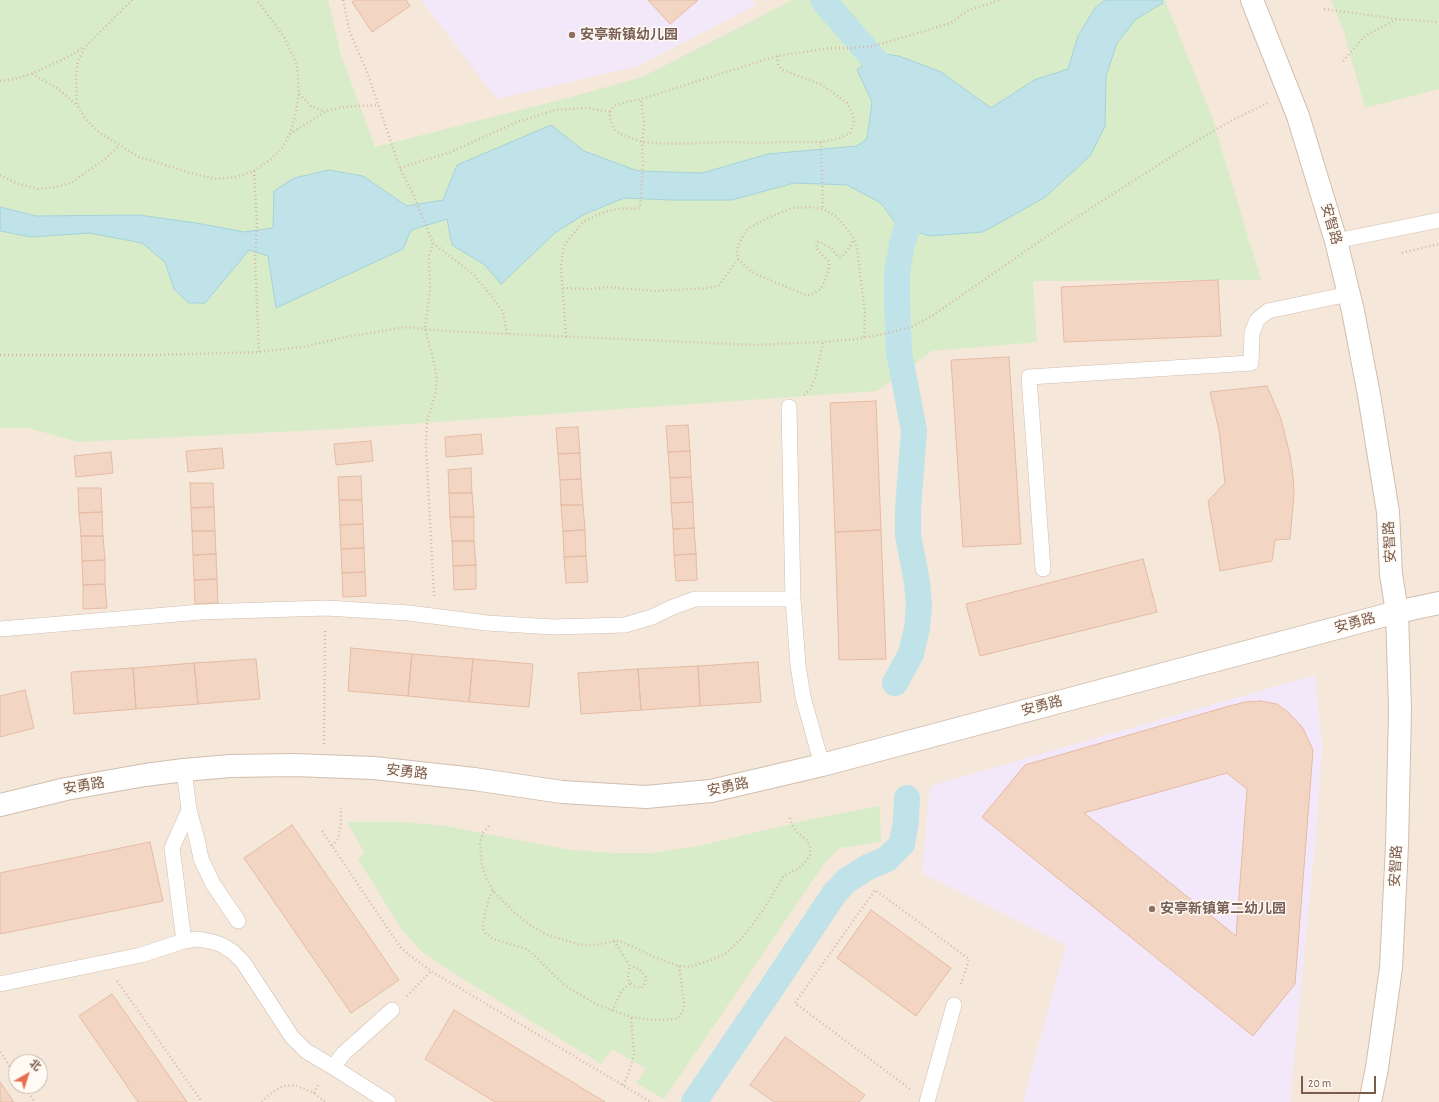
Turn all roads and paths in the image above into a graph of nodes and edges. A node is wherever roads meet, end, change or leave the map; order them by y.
1 (132, 0) edge
2 (256, 0) edge
3 (343, 0) edge
4 (1000, 0) edge
5 (1252, 0) edge
6 (1324, 9) dead end
7 (1397, 19) junction
8 (1439, 22) edge
9 (85, 47) junction
10 (777, 56) junction
11 (1343, 61) dead end
12 (31, 74) junction
13 (0, 81) edge
14 (299, 94) junction
15 (1288, 94) junction
16 (641, 99) junction
17 (77, 105) junction
18 (378, 105) junction
19 (326, 111) junction
20 (610, 112) junction
21 (290, 134) junction
22 (642, 142) junction
23 (822, 144) junction
24 (119, 146) junction
25 (400, 168) junction
26 (254, 171) junction
27 (0, 175) edge
28 (823, 209) junction
29 (1439, 220) edge
30 (854, 238) junction
31 (1336, 241) junction
32 (433, 243) junction
33 (1439, 244) edge
34 (1402, 253) dead end
35 (738, 259) junction
36 (563, 288) junction
37 (1349, 294) junction
38 (426, 329) junction
39 (507, 334) junction
40 (566, 337) junction
41 (864, 338) junction
42 (823, 342) junction
43 (259, 352) junction
44 (0, 355) edge
45 (789, 407) joint
46 (1043, 569) dead end
47 (793, 599) junction
48 (1439, 603) edge
49 (326, 608) junction
50 (1397, 612) junction
51 (435, 616) junction
52 (0, 629) edge
53 (822, 765) junction
54 (324, 766) junction
55 (184, 770) junction
56 (0, 805) edge
57 (341, 808) dead end
58 (189, 810) junction
59 (789, 815) dead end
60 (489, 826) dead end
61 (322, 831) dead end
62 (332, 846) junction
63 (493, 891) junction
64 (238, 921) dead end
65 (184, 941) junction
66 (613, 941) junction
67 (104, 963) junction
68 (630, 966) junction
69 (679, 966) junction
70 (431, 971) junction
71 (630, 983) junction
72 (0, 984) edge
73 (954, 1005) joint
74 (392, 1010) joint
75 (612, 1011) junction
76 (631, 1017) junction
77 (0, 1052) edge
78 (8, 1064) edge
79 (333, 1066) junction
80 (623, 1085) junction
81 (202, 1102) edge
82 (262, 1102) edge
83 (325, 1102) edge
84 (388, 1102) edge
85 (651, 1102) edge
86 (927, 1102) edge
87 (1370, 1102) edge

1 - 9 path
2 - 14 path
3 - 18 path
4 - 10 path
5 - 15 street, 安智路
6 - 7 path
7 - 8 path
7 - 11 path
9 - 12 path
9 - 17 path
10 - 16 path
10 - 23 path
12 - 13 path
12 - 17 path
14 - 19 path
14 - 21 path
15 - 31 street, 安智路
15 - 41 path
16 - 20 path
16 - 22 path
17 - 24 path
18 - 19 path
18 - 25 path
19 - 21 path
20 - 22 path
20 - 25 path
21 - 26 path
22 - 23 path
22 - 36 path
23 - 28 path
24 - 26 path
24 - 27 path
25 - 32 path
26 - 43 path
28 - 30 path
28 - 35 path
29 - 31 lane
30 - 35 path
30 - 41 path
31 - 37 street, 安智路
32 - 38 path
32 - 39 path
33 - 34 path
35 - 36 path
36 - 40 path
37 - 46 lane
37 - 50 street, 安智路
38 - 39 path
38 - 43 path
38 - 51 path
39 - 40 path
40 - 42 path
41 - 42 path
42 - 45 path
43 - 44 path
45 - 47 lane
47 - 51 lane
47 - 53 lane
48 - 50 street, 安勇路
49 - 51 lane
49 - 52 lane
49 - 54 path
50 - 53 street, 安勇路
50 - 87 street, 安智路
53 - 54 street, 安勇路
54 - 55 street, 安勇路
55 - 56 street, 安勇路
55 - 58 lane
57 - 62 path
58 - 64 lane
58 - 65 lane
59 - 69 path
60 - 63 path
61 - 62 path
62 - 70 path
63 - 66 path
63 - 75 path
65 - 67 lane
65 - 79 lane
66 - 68 path
66 - 69 path
67 - 72 lane
67 - 81 path
68 - 71 path
68 - 71 path
69 - 76 path
70 - 74 path
70 - 80 path
71 - 75 path
73 - 86 lane
73 - 86 path
74 - 79 lane
75 - 76 path
76 - 80 path
77 - 78 path
79 - 84 lane
80 - 85 path
82 - 83 path

